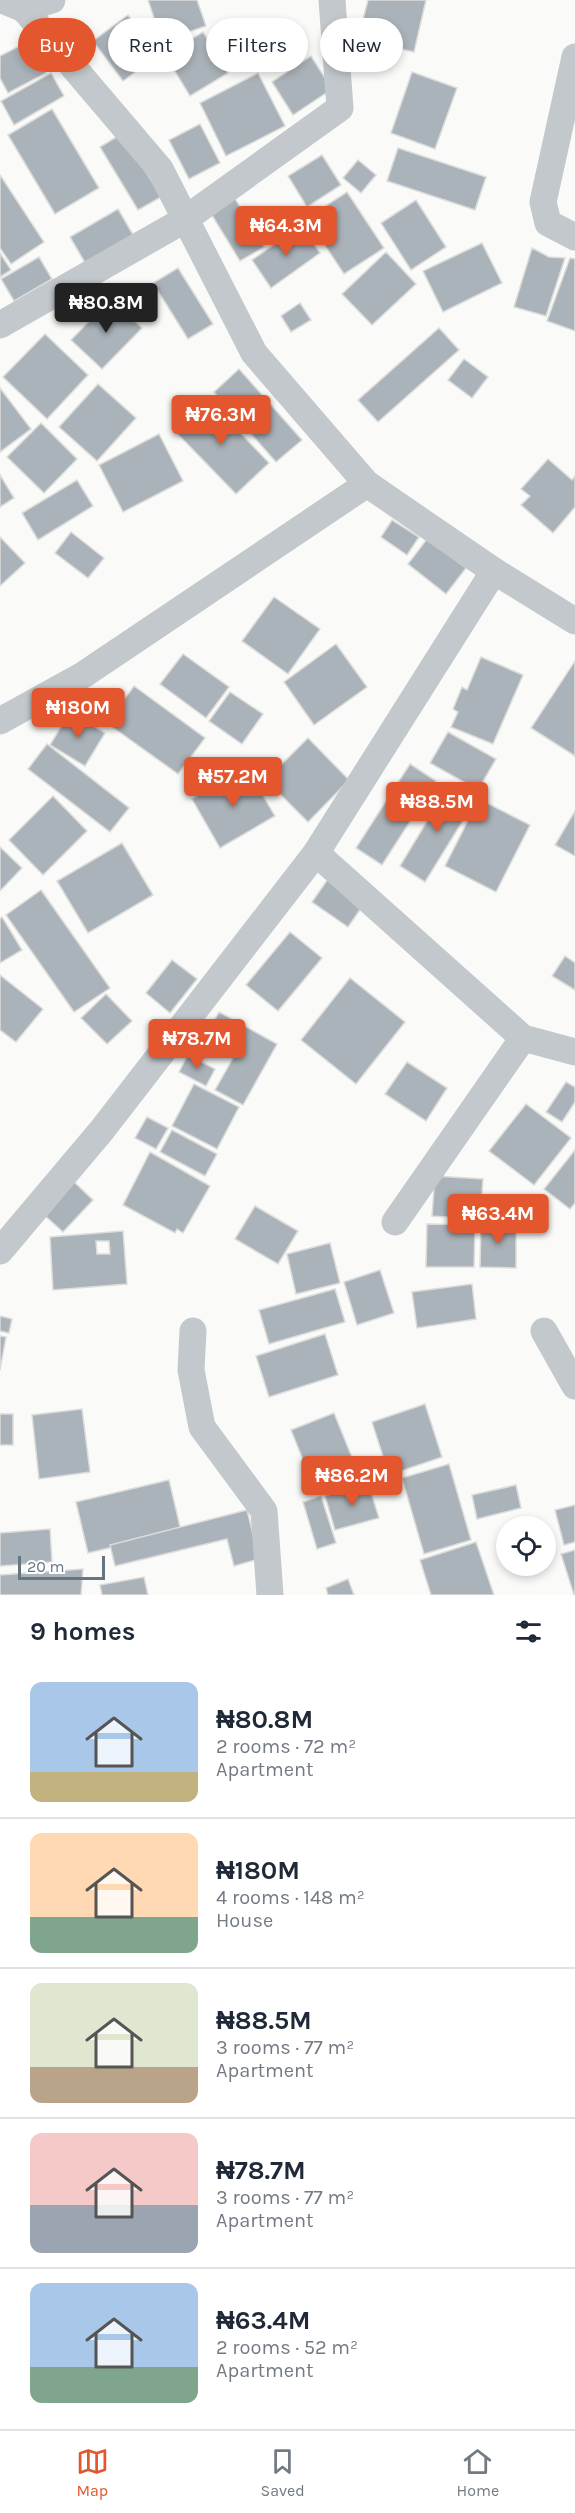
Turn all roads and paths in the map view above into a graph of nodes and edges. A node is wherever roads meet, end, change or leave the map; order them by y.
1 (52, 0) edge
2 (332, 0) edge
3 (13, 4) edge
4 (575, 57) edge
5 (184, 220) junction
6 (575, 237) edge
7 (0, 326) edge
8 (367, 484) junction
9 (494, 571) junction
10 (575, 621) edge
11 (0, 721) edge
12 (316, 853) junction
13 (523, 1038) junction
14 (575, 1052) edge
15 (395, 1222) dead end
16 (0, 1251) edge
17 (193, 1331) dead end
18 (544, 1331) dead end
19 (575, 1386) edge
20 (270, 1595) edge

1 - 3 street
2 - 5 street
3 - 5 street
4 - 6 street
5 - 7 street
5 - 8 street
8 - 9 street
8 - 11 street
9 - 10 street
9 - 12 street
12 - 13 street
12 - 16 street
13 - 14 street
13 - 15 street
17 - 20 street
18 - 19 street

